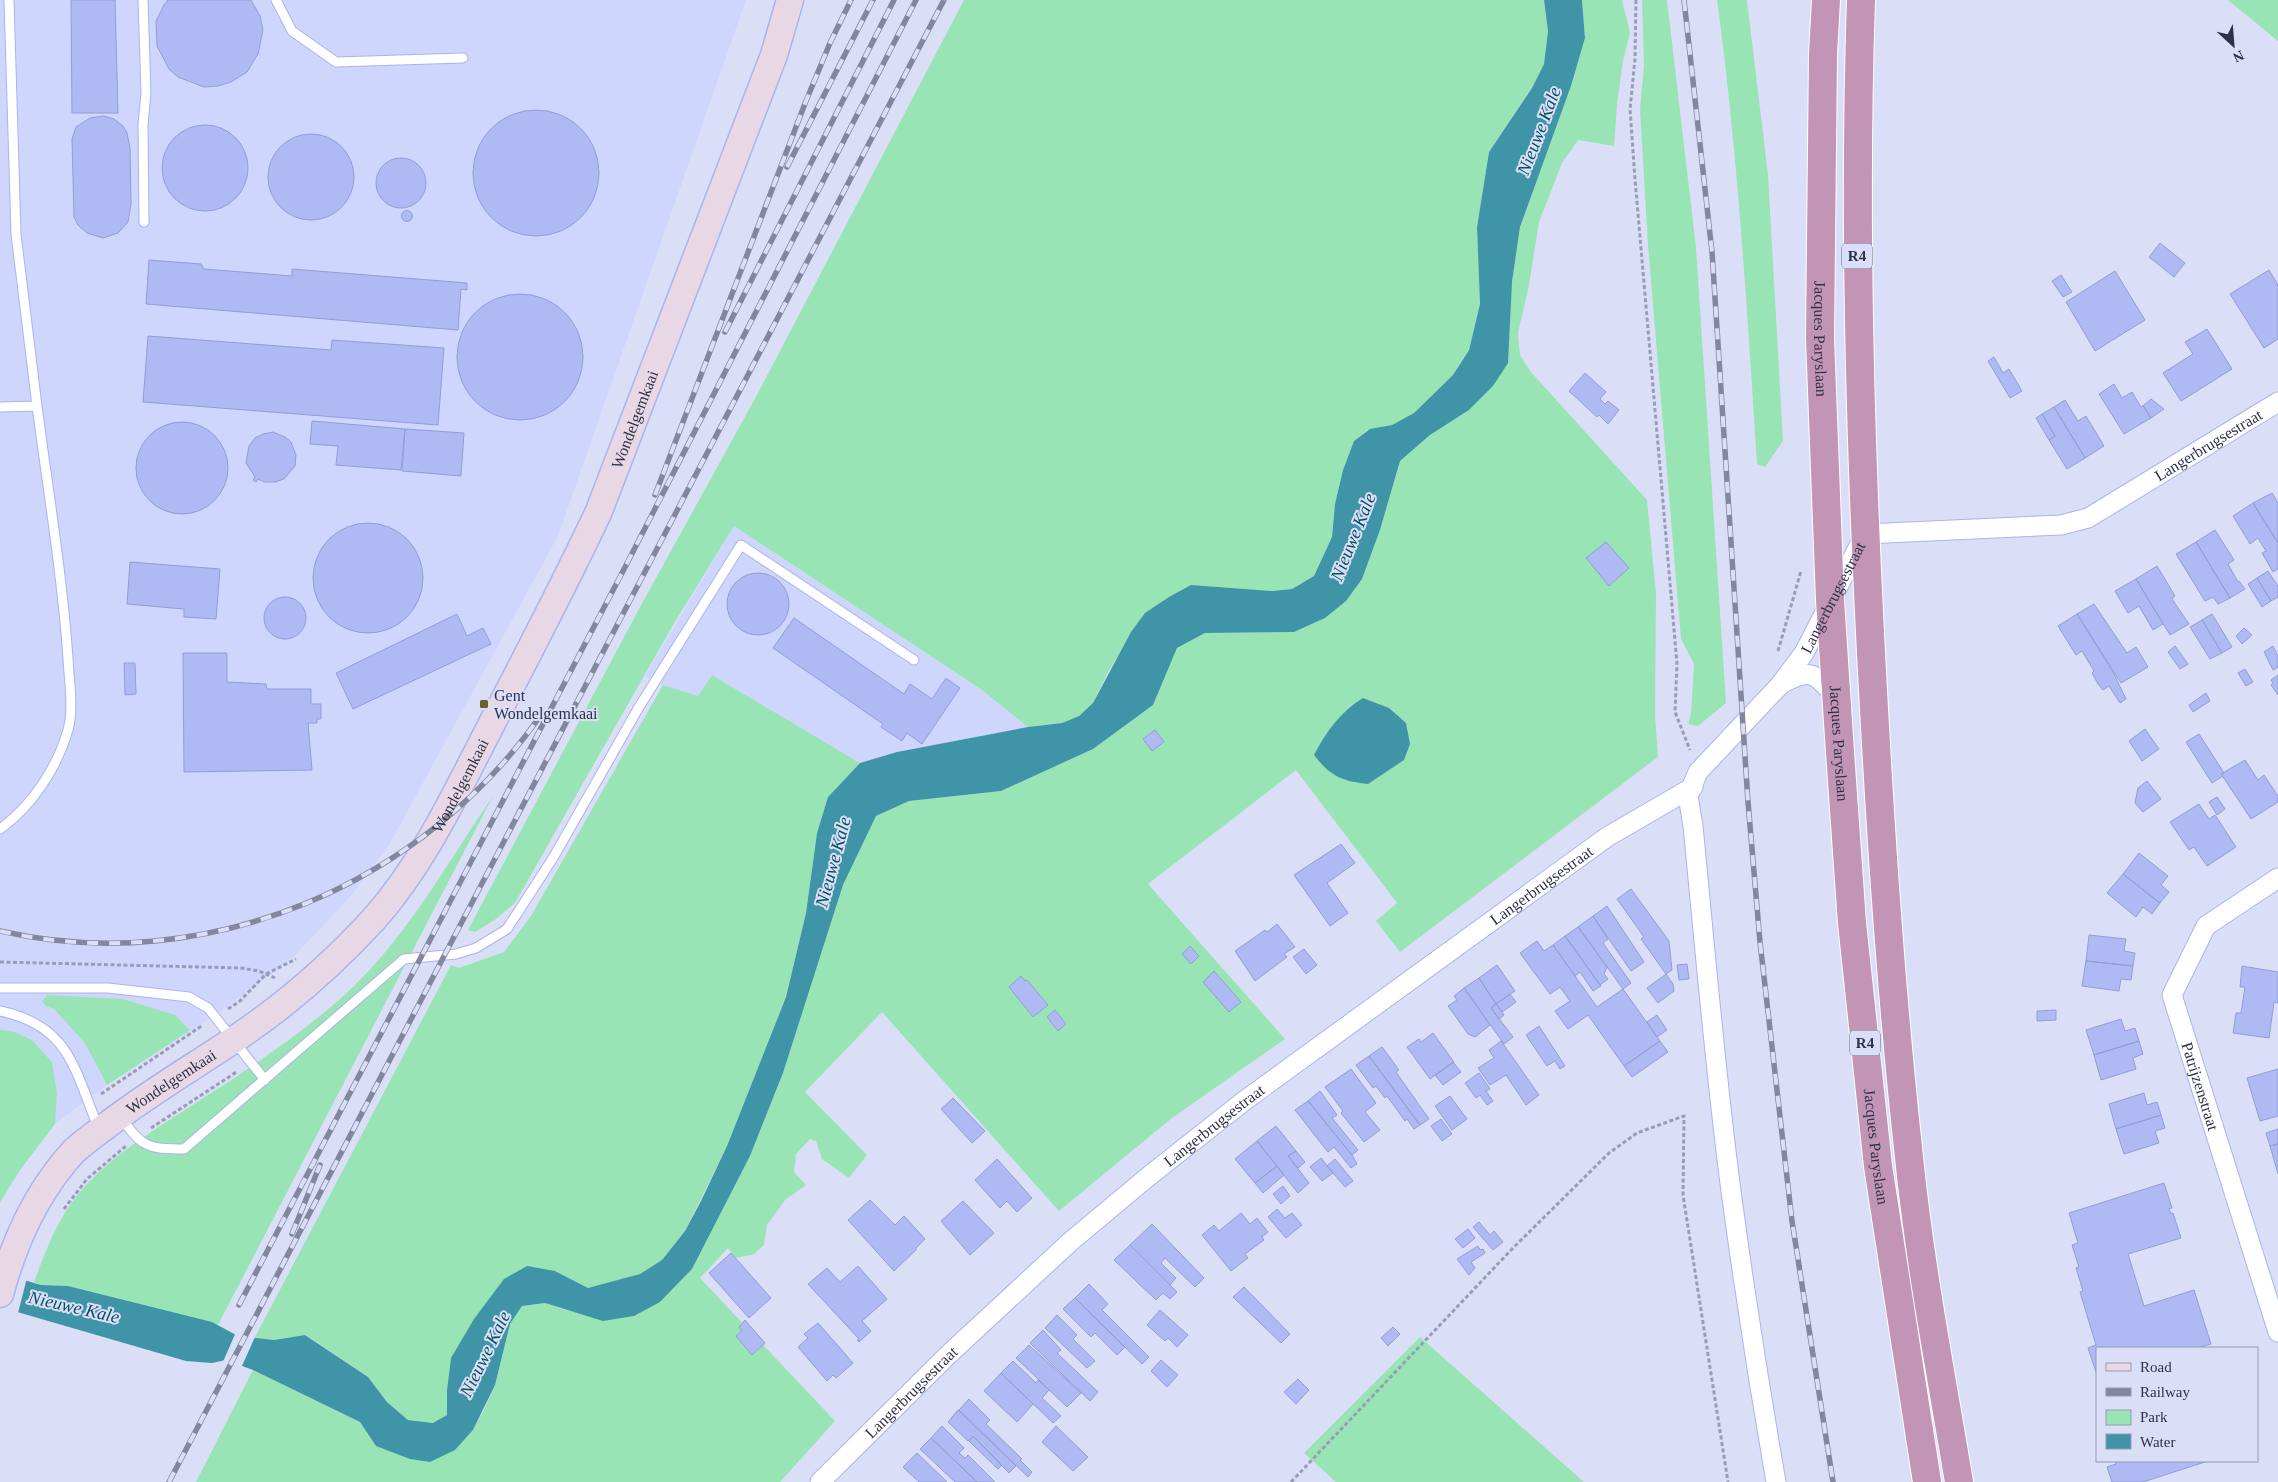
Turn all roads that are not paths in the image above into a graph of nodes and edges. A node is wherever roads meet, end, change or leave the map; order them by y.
1 (8, 0) edge
2 (144, 0) edge
3 (276, 0) edge
4 (790, 0) edge
5 (1826, 0) edge
6 (1861, 0) edge
7 (462, 58) dead end
8 (144, 222) dead end
9 (2278, 402) edge
10 (0, 406) edge
11 (37, 406) junction
12 (1865, 534) junction
13 (1830, 600) junction
14 (914, 660) dead end
15 (1780, 685) junction
16 (1836, 697) junction
17 (1695, 779) junction
18 (0, 829) edge
19 (2278, 878) edge
20 (0, 988) edge
21 (0, 1011) edge
22 (234, 1040) junction
23 (265, 1080) junction
24 (110, 1123) junction
25 (3, 1282) edge
26 (2278, 1332) edge
27 (820, 1482) edge
28 (1776, 1482) edge
29 (1927, 1482) edge
30 (1959, 1482) edge

1 - 11 lane
2 - 8 lane
3 - 7 lane
4 - 22 main road, Wondelgemkaai
5 - 13 highway, Jacques Paryslaan / R4
6 - 12 highway, Jacques Paryslaan / R4
9 - 12 street, Langerbrugsestraat
10 - 11 lane
11 - 18 lane
12 - 13 street, Langerbrugsestraat
12 - 30 highway, Jacques Paryslaan / R4
13 - 15 street, Langerbrugsestraat
13 - 16 highway, Jacques Paryslaan / R4
14 - 23 lane
15 - 16 street
15 - 17 street, Langerbrugsestraat
16 - 29 highway, Jacques Paryslaan / R4
17 - 27 street, Langerbrugsestraat
17 - 28 street
19 - 26 street, Patrijzenstraat
20 - 22 lane
21 - 24 lane
22 - 23 lane
22 - 24 main road, Wondelgemkaai
23 - 24 lane
24 - 25 main road, Wondelgemkaai

